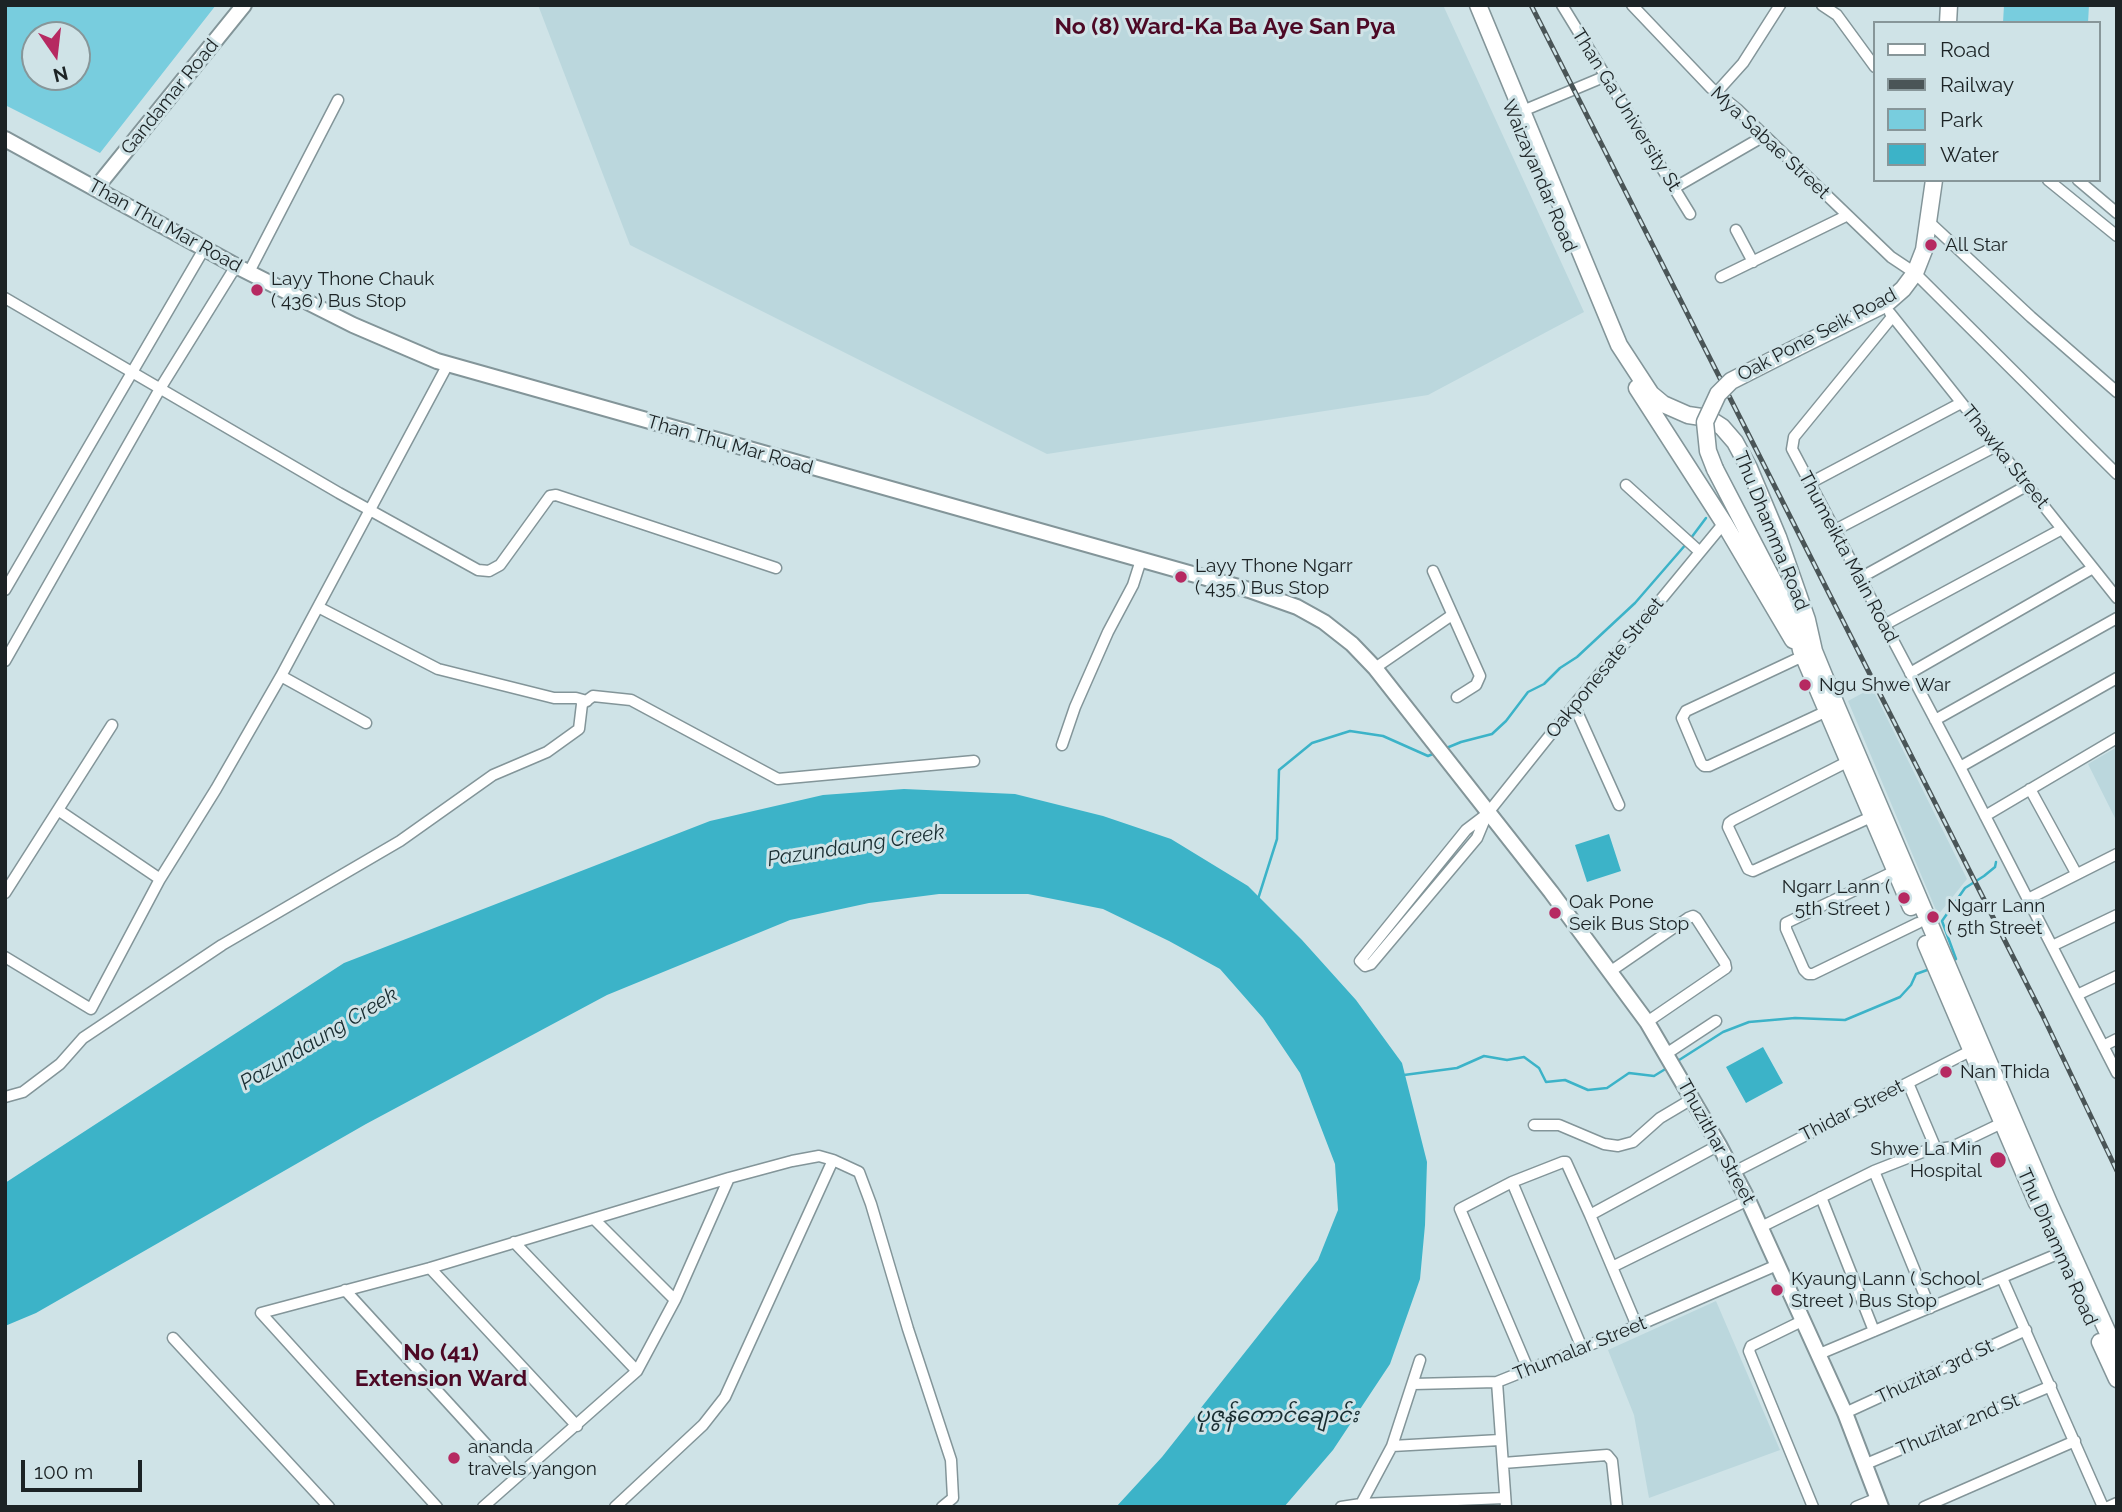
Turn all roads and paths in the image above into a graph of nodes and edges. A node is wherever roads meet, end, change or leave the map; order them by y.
1 (244, 5) edge
2 (1467, 5) edge
3 (1478, 5) edge
4 (1562, 5) edge
5 (1632, 5) edge
6 (1780, 5) edge
7 (1822, 5) edge
8 (1874, 66) edge
9 (1606, 76) junction
10 (1716, 93) junction
11 (338, 100) dead end
12 (1518, 113) junction
13 (1763, 136) junction
14 (5, 139) edge
15 (1934, 182) edge
16 (2050, 182) edge
17 (2080, 182) edge
18 (96, 188) junction
19 (1674, 188) junction
20 (2117, 213) edge
21 (1690, 214) dead end
22 (1846, 216) junction
23 (1929, 222) junction
24 (1736, 230) dead end
25 (2117, 236) edge
26 (204, 249) junction
27 (1753, 262) junction
28 (242, 269) junction
29 (1915, 274) junction
30 (1721, 277) dead end
31 (5, 298) edge
32 (1889, 310) junction
33 (1615, 346) junction
34 (448, 364) junction
35 (133, 372) junction
36 (160, 387) junction
37 (2117, 392) edge
38 (1961, 403) junction
39 (1996, 446) junction
40 (2117, 474) edge
41 (1810, 483) junction
42 (1626, 485) dead end
43 (2028, 485) junction
44 (370, 510) junction
45 (1724, 523) junction
46 (2062, 528) junction
47 (1835, 530) junction
48 (1700, 552) junction
49 (1141, 560) junction
50 (776, 568) dead end
51 (2094, 568) junction
52 (1433, 571) dead end
53 (1860, 578) junction
54 (5, 590) edge
55 (2117, 598) edge
56 (318, 607) junction
57 (1452, 615) junction
58 (2117, 618) edge
59 (1884, 625) junction
60 (1802, 643) junction
61 (5, 661) edge
62 (1375, 668) junction
63 (1910, 673) junction
64 (281, 676) junction
65 (2117, 678) edge
66 (1457, 697) dead end
67 (587, 701) junction
68 (1574, 705) junction
69 (1827, 711) junction
70 (1935, 720) junction
71 (366, 723) dead end
72 (112, 725) dead end
73 (2117, 738) edge
74 (1062, 745) dead end
75 (974, 761) dead end
76 (1847, 762) junction
77 (1960, 768) junction
78 (2030, 789) junction
79 (1619, 805) dead end
80 (58, 810) junction
81 (1487, 814) junction
82 (1985, 816) junction
83 (1871, 817) junction
84 (2117, 854) edge
85 (1440, 863) junction
86 (1449, 871) junction
87 (1895, 871) junction
88 (2076, 873) junction
89 (160, 878) junction
90 (5, 893) edge
91 (2028, 899) junction
92 (2117, 915) edge
93 (1918, 923) junction
94 (2052, 946) junction
95 (5, 957) edge
96 (1611, 971) junction
97 (2117, 976) edge
98 (2077, 995) junction
99 (1717, 1021) dead end
100 (1647, 1022) junction
101 (2117, 1039) edge
102 (2103, 1046) junction
103 (1976, 1048) junction
104 (1667, 1055) junction
105 (2117, 1073) edge
106 (1908, 1083) junction
107 (5, 1097) edge
108 (1692, 1099) junction
109 (2003, 1123) junction
110 (1534, 1125) dead end
111 (1719, 1145) junction
112 (1936, 1149) junction
113 (833, 1160) junction
114 (2026, 1162) junction
115 (1734, 1171) junction
116 (1874, 1171) junction
117 (729, 1178) junction
118 (1512, 1182) junction
119 (1821, 1197) junction
120 (1748, 1200) junction
121 (1590, 1215) junction
122 (594, 1219) junction
123 (1760, 1227) junction
124 (514, 1242) junction
125 (2060, 1253) junction
126 (1777, 1265) junction
127 (430, 1268) junction
128 (1612, 1268) junction
129 (2002, 1278) junction
130 (345, 1290) junction
131 (675, 1300) junction
132 (1930, 1308) junction
133 (1802, 1321) junction
134 (1637, 1326) junction
135 (2026, 1330) junction
136 (1874, 1331) junction
137 (173, 1338) dead end
138 (1582, 1348) junction
139 (2117, 1353) edge
140 (1817, 1354) junction
141 (1420, 1360) dead end
142 (1528, 1369) junction
143 (638, 1371) junction
144 (2117, 1379) edge
145 (1497, 1382) junction
146 (1413, 1384) junction
147 (2051, 1386) junction
148 (1845, 1413) junction
149 (577, 1426) junction
150 (1500, 1440) junction
151 (2075, 1441) junction
152 (1392, 1446) junction
153 (1503, 1463) junction
154 (1866, 1464) junction
155 (516, 1477) junction
156 (1506, 1502) edge
157 (1879, 1502) edge
158 (2117, 1503) edge
159 (1362, 1505) edge
160 (329, 1507) edge
161 (437, 1507) edge
162 (483, 1507) edge
163 (615, 1507) edge
164 (942, 1507) edge
165 (1341, 1507) edge
166 (1617, 1507) edge
167 (1813, 1507) edge
168 (1856, 1507) edge
169 (1924, 1507) edge
170 (2105, 1507) edge

1 - 18 main road, Gandamar Road
2 - 12 main road, Waizayandar Road
3 - 12 main road, Waizayandar Road
4 - 9 street, Than Ga University St
5 - 10 street, Mya Sabae Street
6 - 10 street
7 - 8 street
9 - 12 street
9 - 19 street, Than Ga University St
10 - 13 street, Mya Sabae Street
11 - 28 street
12 - 33 main road, Waizayandar Road
13 - 19 street
13 - 22 street, Mya Sabae Street
14 - 18 main road, Than Thu Mar Road
15 - 23 main road, Oak Pone Seik Road
16 - 25 street
17 - 20 street
18 - 26 main road, Than Thu Mar Road
19 - 21 street, Than Ga University St
22 - 27 street
22 - 29 street, Mya Sabae Street
23 - 29 main road, Oak Pone Seik Road
23 - 37 street
24 - 27 street
26 - 28 main road, Than Thu Mar Road
26 - 35 street
27 - 30 street
28 - 34 main road, Than Thu Mar Road
28 - 36 street
29 - 32 main road, Oak Pone Seik Road
29 - 40 street, Mya Sabae Street
31 - 35 street
32 - 38 street, Thawka Street
32 - 41 street, Thumeikta Main Road
32 - 60 main road, Oak Pone Seik Road, bridge
33 - 45 main road, Thu Dhamma Road
33 - 60 main road, Thu Dhamma Road
34 - 44 street
34 - 49 main road, Than Thu Mar Road
35 - 36 street
35 - 54 street
36 - 44 street
36 - 61 street
38 - 39 street, Thawka Street
38 - 41 street
39 - 43 street, Thawka Street
39 - 47 street
41 - 47 street, Thumeikta Main Road
42 - 48 street
43 - 46 street, Thawka Street
43 - 53 street
44 - 50 street
44 - 56 street
45 - 48 street, Oakponesate Street
45 - 60 main road, Thu Dhamma Road
46 - 51 street, Thawka Street
46 - 59 street
47 - 53 street, Thumeikta Main Road
48 - 68 street, Oakponesate Street
49 - 62 main road, Than Thu Mar Road
49 - 74 street
51 - 55 street, Thawka Street
51 - 63 street
52 - 57 street
53 - 59 street, Thumeikta Main Road
56 - 64 street
56 - 67 street
57 - 62 street
57 - 66 street
58 - 70 street
59 - 63 street, Thumeikta Main Road
60 - 69 main road, Thu Dhamma Road
60 - 69 street
60 - 103 main road, Thu Dhamma Road
62 - 81 main road, Than Thu Mar Road
63 - 70 street, Thumeikta Main Road
64 - 71 street
64 - 89 street
65 - 77 street
67 - 75 street
67 - 107 street
68 - 79 street
68 - 81 street, Oakponesate Street
69 - 76 main road, Thu Dhamma Road
70 - 77 street, Thumeikta Main Road
72 - 80 street
73 - 78 street
76 - 83 main road, Thu Dhamma Road
76 - 83 street
77 - 82 street, Thumeikta Main Road
78 - 82 street
78 - 88 street
80 - 89 street
80 - 90 street
81 - 85 street
81 - 86 street
81 - 96 main road, Thuzithar Street
82 - 91 street, Thumeikta Main Road
83 - 87 main road, Thu Dhamma Road
84 - 88 street
85 - 86 street
85 - 86 street
87 - 93 main road, Thu Dhamma Road
87 - 93 street
88 - 91 street
89 - 95 street
91 - 94 street, Thumeikta Main Road
92 - 94 street
93 - 103 main road, Thu Dhamma Road
94 - 98 street, Thumeikta Main Road
96 - 100 main road, Thuzithar Street
96 - 100 street
97 - 98 street
98 - 102 street, Thumeikta Main Road
99 - 104 street
100 - 104 main road, Thuzithar Street
101 - 102 street
102 - 105 street, Thumeikta Main Road
103 - 106 street, Thidar Street
103 - 109 main road, Thu Dhamma Road
103 - 114 main road, Thu Dhamma Road
104 - 108 main road, Thuzithar Street
106 - 112 street
106 - 115 street, Thidar Street
108 - 110 street
108 - 111 main road, Thuzithar Street
109 - 112 street
109 - 114 main road, Thu Dhamma Road
111 - 115 main road, Thuzithar Street
111 - 121 street
112 - 116 street
113 - 117 street
113 - 163 street
113 - 164 street
114 - 125 main road, Thu Dhamma Road
114 - 139 main road, Thu Dhamma Road
115 - 120 main road, Thuzithar Street
116 - 119 street
116 - 132 street
117 - 122 street
117 - 131 street
118 - 121 street
118 - 138 street
118 - 142 street
119 - 123 street
119 - 136 street
120 - 123 main road, Thuzithar Street
120 - 128 street
121 - 128 street
122 - 124 street
122 - 131 street
123 - 126 main road, Thuzithar Street
124 - 127 street
124 - 143 street
125 - 129 street
125 - 144 main road, Thu Dhamma Road
126 - 133 main road, Thuzithar Street
126 - 134 street, Thumalar Street
127 - 130 street
127 - 149 street
128 - 134 street
129 - 132 street
129 - 135 street
130 - 155 street
130 - 161 street
131 - 143 street
132 - 136 street
133 - 140 main road, Thuzithar Street
133 - 167 street
134 - 138 street, Thumalar Street
135 - 147 street
135 - 148 street, Thuzitar 3rd St
136 - 140 street
137 - 160 street
138 - 142 street, Thumalar Street
140 - 148 main road, Thuzithar Street
141 - 146 street
142 - 145 street, Thumalar Street
143 - 149 street
145 - 146 street
145 - 150 street, Thumalar Street
146 - 152 street
147 - 151 street
147 - 154 street, Thuzitar 2nd St
148 - 154 main road, Thuzithar Street
149 - 155 street
150 - 152 street
150 - 153 street, Thumalar Street
151 - 169 street
151 - 170 street
152 - 159 street
153 - 156 street, Thumalar Street
153 - 166 street
154 - 157 main road, Thuzithar Street
155 - 162 street
156 - 159 street
157 - 168 street
158 - 170 street
159 - 165 street

